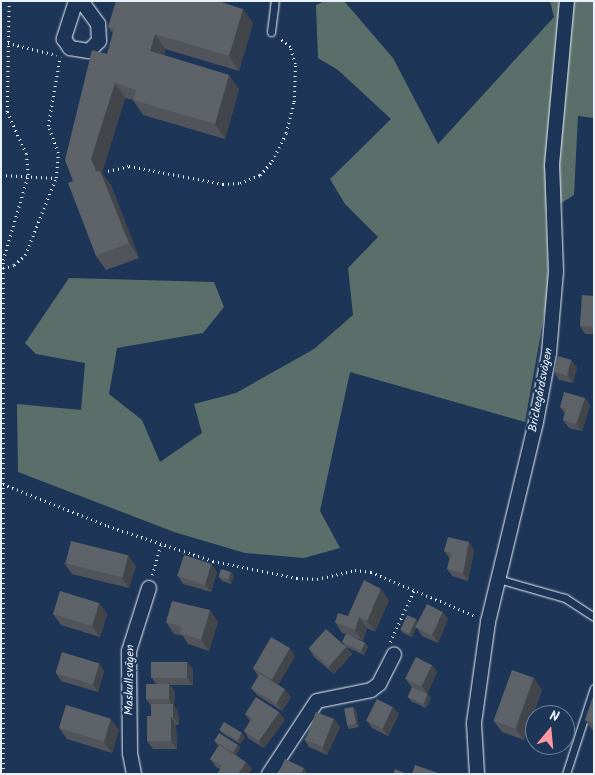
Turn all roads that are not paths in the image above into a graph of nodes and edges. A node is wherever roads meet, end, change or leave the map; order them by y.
1 (76, 1) edge
2 (81, 1) edge
3 (275, 1) edge
4 (567, 1) edge
5 (271, 32) road end
6 (498, 579) junction
7 (149, 588) road end
8 (594, 617) edge
9 (394, 655) road end
10 (594, 688) edge
11 (134, 774) edge
12 (269, 774) edge
13 (477, 774) edge
14 (566, 774) edge

1 - 2 street
3 - 5 lane
4 - 6 street, Brickegårdsvägen
6 - 8 lane
6 - 13 street, Brickegårdsvägen
7 - 11 street, Maskullsvägen
9 - 12 street
10 - 14 lane

